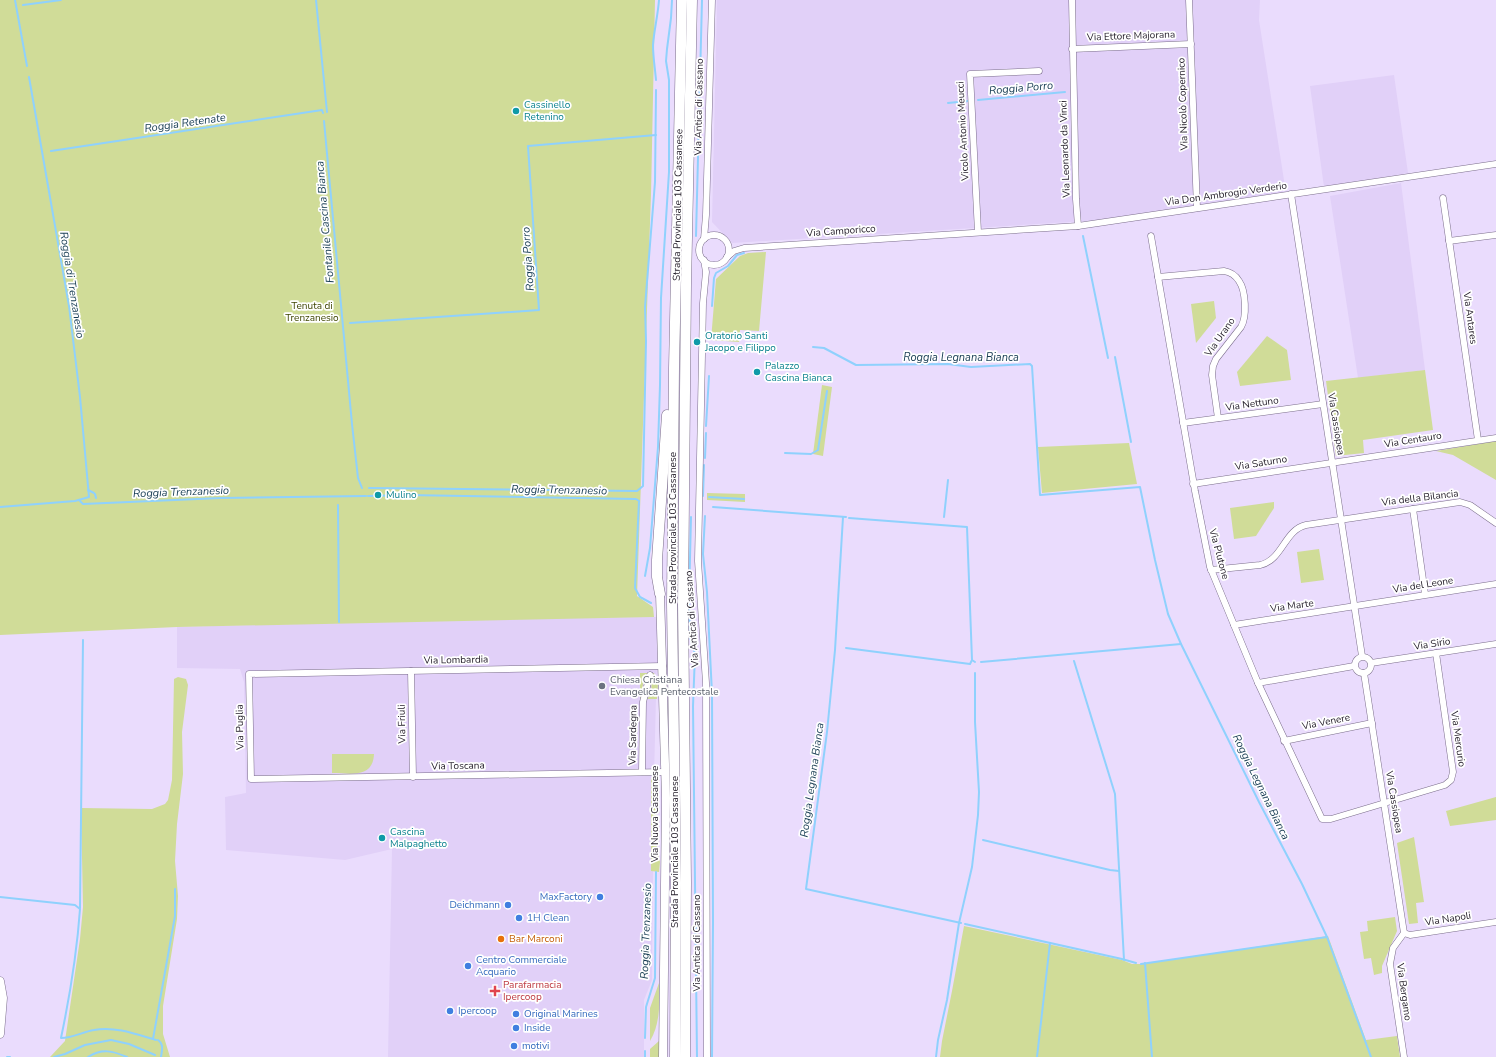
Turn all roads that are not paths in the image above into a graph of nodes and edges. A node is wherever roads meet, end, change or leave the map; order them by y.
1 (682, 0) edge
2 (692, 0) edge
3 (712, 0) edge
4 (1072, 0) edge
5 (1189, 0) edge
6 (1191, 44) junction
7 (1072, 49) junction
8 (1039, 71) dead end
9 (1496, 164) edge
10 (1291, 194) junction
11 (1443, 198) dead end
12 (1197, 208) junction
13 (706, 215) junction
14 (1078, 226) junction
15 (978, 232) junction
16 (959, 234) joint
17 (715, 235) junction
18 (1496, 235) edge
19 (1151, 236) dead end
20 (704, 239) junction
21 (1449, 241) junction
22 (727, 242) junction
23 (744, 248) junction
24 (727, 257) junction
25 (704, 260) junction
26 (716, 264) junction
27 (1158, 277) junction
28 (703, 300) junction
29 (674, 368) junction
30 (1323, 404) junction
31 (1218, 418) junction
32 (1183, 423) junction
33 (1496, 438) edge
34 (1478, 440) junction
35 (1332, 462) junction
36 (1193, 484) junction
37 (1413, 509) junction
38 (1341, 519) junction
39 (1496, 523) edge
40 (1211, 570) junction
41 (1496, 584) edge
42 (660, 594) joint
43 (1425, 594) junction
44 (1354, 607) junction
45 (1234, 625) junction
46 (1496, 644) edge
47 (1436, 653) junction
48 (1362, 656) junction
49 (1371, 663) junction
50 (663, 666) junction
51 (1354, 666) junction
52 (412, 671) junction
53 (1364, 673) junction
54 (249, 674) joint
55 (650, 675) dead end
56 (1258, 683) junction
57 (1372, 723) junction
58 (1284, 741) junction
59 (642, 772) junction
60 (665, 772) junction
61 (413, 776) junction
62 (251, 780) joint
63 (1384, 803) junction
64 (686, 882) junction
65 (1496, 922) edge
66 (1404, 933) junction
67 (0, 981) edge
68 (0, 1034) edge
69 (663, 1057) edge
70 (674, 1057) edge
71 (685, 1057) edge
72 (690, 1057) edge
73 (707, 1057) edge
74 (1404, 1057) edge

1 - 29 highway, Strada Provinciale 103 Cassanese
2 - 64 highway, Strada Provinciale 103 Cassanese
3 - 13 street, Via Antica di Cassano
4 - 7 street, Via Leonardo da Vinci
5 - 6 street, Via Nicolò Copernico
6 - 7 street, Via Ettore Majorana
6 - 12 street, Via Nicolò Copernico
7 - 14 street, Via Leonardo da Vinci
8 - 15 street, Vicolo Antonio Meucci
9 - 10 street, Via Don Ambrogio Verderio
10 - 12 street, Via Don Ambrogio Verderio
10 - 30 street, Via Cassiopea
11 - 21 street, Via Antares
12 - 14 street, Via Don Ambrogio Verderio
13 - 17 street
13 - 20 street, Via Antica di Cassano
14 - 15 street, Via Don Ambrogio Verderio
15 - 16 street, Via Don Ambrogio Verderio
16 - 23 street, Via Camporicco
17 - 20 street
17 - 22 street
18 - 21 street
19 - 27 street, Via Plutone
20 - 25 street
21 - 34 street, Via Antares
22 - 23 street
22 - 24 street
23 - 24 street, Via Camporicco
24 - 26 street
25 - 26 street
25 - 28 street, Via Antica di Cassano
26 - 28 street, Via Antica di Cassano
27 - 31 street, Via Urano
27 - 32 street, Via Plutone
28 - 73 street, Via Antica di Cassano
29 - 42 highway
29 - 70 highway, Strada Provinciale 103 Cassanese
30 - 31 street, Via Nettuno
30 - 35 street, Via Cassiopea
31 - 32 street, Via Nettuno
32 - 36 street, Via Plutone
33 - 34 street, Via Centauro
34 - 35 street, Via Centauro
35 - 36 street, Via Saturno
35 - 38 street, Via Cassiopea
36 - 40 street, Via Plutone
37 - 38 street, Via della Bilancia
37 - 39 street, Via della Bilancia
37 - 43 street
38 - 40 street, Via della Bilancia
38 - 44 street, Via Cassiopea
40 - 45 street, Via Plutone
41 - 43 street, Via del Leone
42 - 50 street, Via Nuova Cassanese
43 - 44 street, Via del Leone
44 - 45 street, Via Marte
44 - 48 street, Via Cassiopea
45 - 56 street, Via Plutone
46 - 47 street, Via Sirio
47 - 49 street, Via Sirio
47 - 63 street, Via Mercurio
48 - 49 street
48 - 51 street
49 - 53 street
50 - 52 street, Via Lombardia
50 - 60 street, Via Nuova Cassanese
51 - 53 street
51 - 56 street
52 - 54 street, Via Lombardia
52 - 61 street, Via Friuli
53 - 57 street, Via Cassiopea
54 - 62 street, Via Puglia
55 - 59 street, Via Sardegna
56 - 58 street, Via Plutone
57 - 58 street, Via Venere
57 - 63 street, Via Cassiopea
58 - 63 street, Via Plutone
59 - 60 street, Via Toscana
59 - 61 street, Via Toscana
60 - 69 street, Via Nuova Cassanese
61 - 62 street, Via Toscana
63 - 66 street, Via Cassiopea
64 - 71 highway, Strada Provinciale 103 Cassanese
64 - 72 highway
65 - 66 street, Via Napoli
66 - 74 street, Via Bergamo
67 - 68 street

